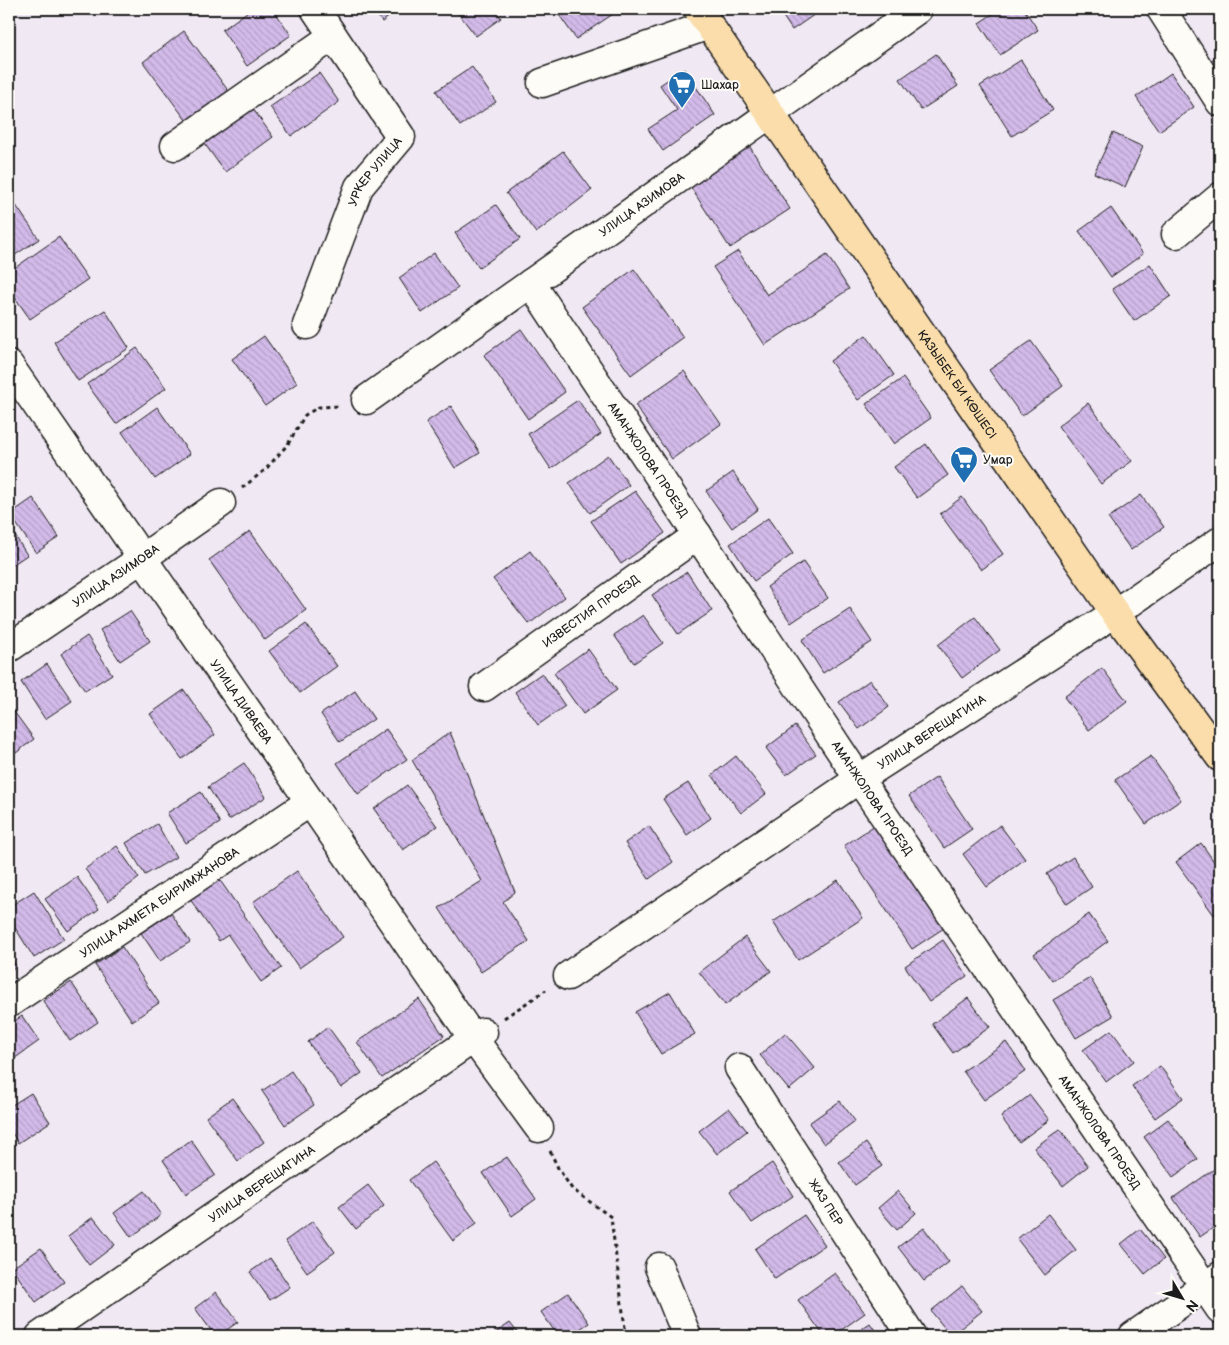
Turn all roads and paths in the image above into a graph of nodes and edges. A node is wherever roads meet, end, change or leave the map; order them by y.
1 (315, 9) edge
2 (918, 9) edge
3 (1160, 9) edge
4 (704, 17) edge
5 (333, 36) junction
6 (542, 83) dead end
7 (1220, 102) edge
8 (770, 113) junction
9 (175, 146) dead end
10 (1220, 197) edge
11 (1176, 234) dead end
12 (531, 283) junction
13 (307, 325) dead end
14 (9, 366) edge
15 (357, 403) joint
16 (221, 503) joint
17 (698, 535) junction
18 (1220, 541) edge
19 (142, 559) junction
20 (1115, 613) junction
21 (9, 648) edge
22 (484, 687) dead end
23 (1220, 757) edge
24 (860, 779) junction
25 (310, 802) junction
26 (568, 976) joint
27 (9, 1003) edge
28 (478, 1035) junction
29 (739, 1068) dead end
30 (539, 1128) joint
31 (659, 1267) dead end
32 (1215, 1291) edge
33 (40, 1336) edge
34 (626, 1336) edge
35 (687, 1336) edge
36 (912, 1336) edge
37 (1133, 1336) edge

1 - 5 street, УРКЕР УЛИЦА
2 - 8 street, УЛИЦА АЗИМОВА
3 - 7 street
4 - 6 street
4 - 8 main road, ҚАЗЫБЕК БИ КӨШЕСІ
5 - 9 street
5 - 13 street, УРКЕР УЛИЦА
8 - 12 street, УЛИЦА АЗИМОВА
8 - 20 main road, ҚАЗЫБЕК БИ КӨШЕСІ
10 - 11 street
12 - 15 street, УЛИЦА АЗИМОВА
12 - 17 street, АМАНЖОЛОВА ПРОЕЗД
14 - 19 street, УЛИЦА ДИВАЕВА
15 - 16 path
16 - 19 street, УЛИЦА АЗИМОВА
17 - 22 street, ИЗВЕСТИЯ ПРОЕЗД
17 - 24 street, АМАНЖОЛОВА ПРОЕЗД
18 - 20 street, УЛИЦА ВЕРЕЩАГИНА
19 - 21 street, УЛИЦА АЗИМОВА
19 - 25 street, УЛИЦА ДИВАЕВА
20 - 23 main road, ҚАЗЫБЕК БИ КӨШЕСІ
20 - 24 street, УЛИЦА ВЕРЕЩАГИНА
24 - 26 street, УЛИЦА ВЕРЕЩАГИНА
24 - 32 street, АМАНЖОЛОВА ПРОЕЗД
25 - 27 street, УЛИЦА АХМЕТА БИРИМЖАНОВА
25 - 28 street, УЛИЦА ДИВАЕВА
26 - 28 path
28 - 30 street, УЛИЦА ДИВАЕВА
28 - 33 street, УЛИЦА ВЕРЕЩАГИНА
29 - 36 street, ЖАЗ ПЕР
30 - 34 path
31 - 35 street
32 - 37 street

